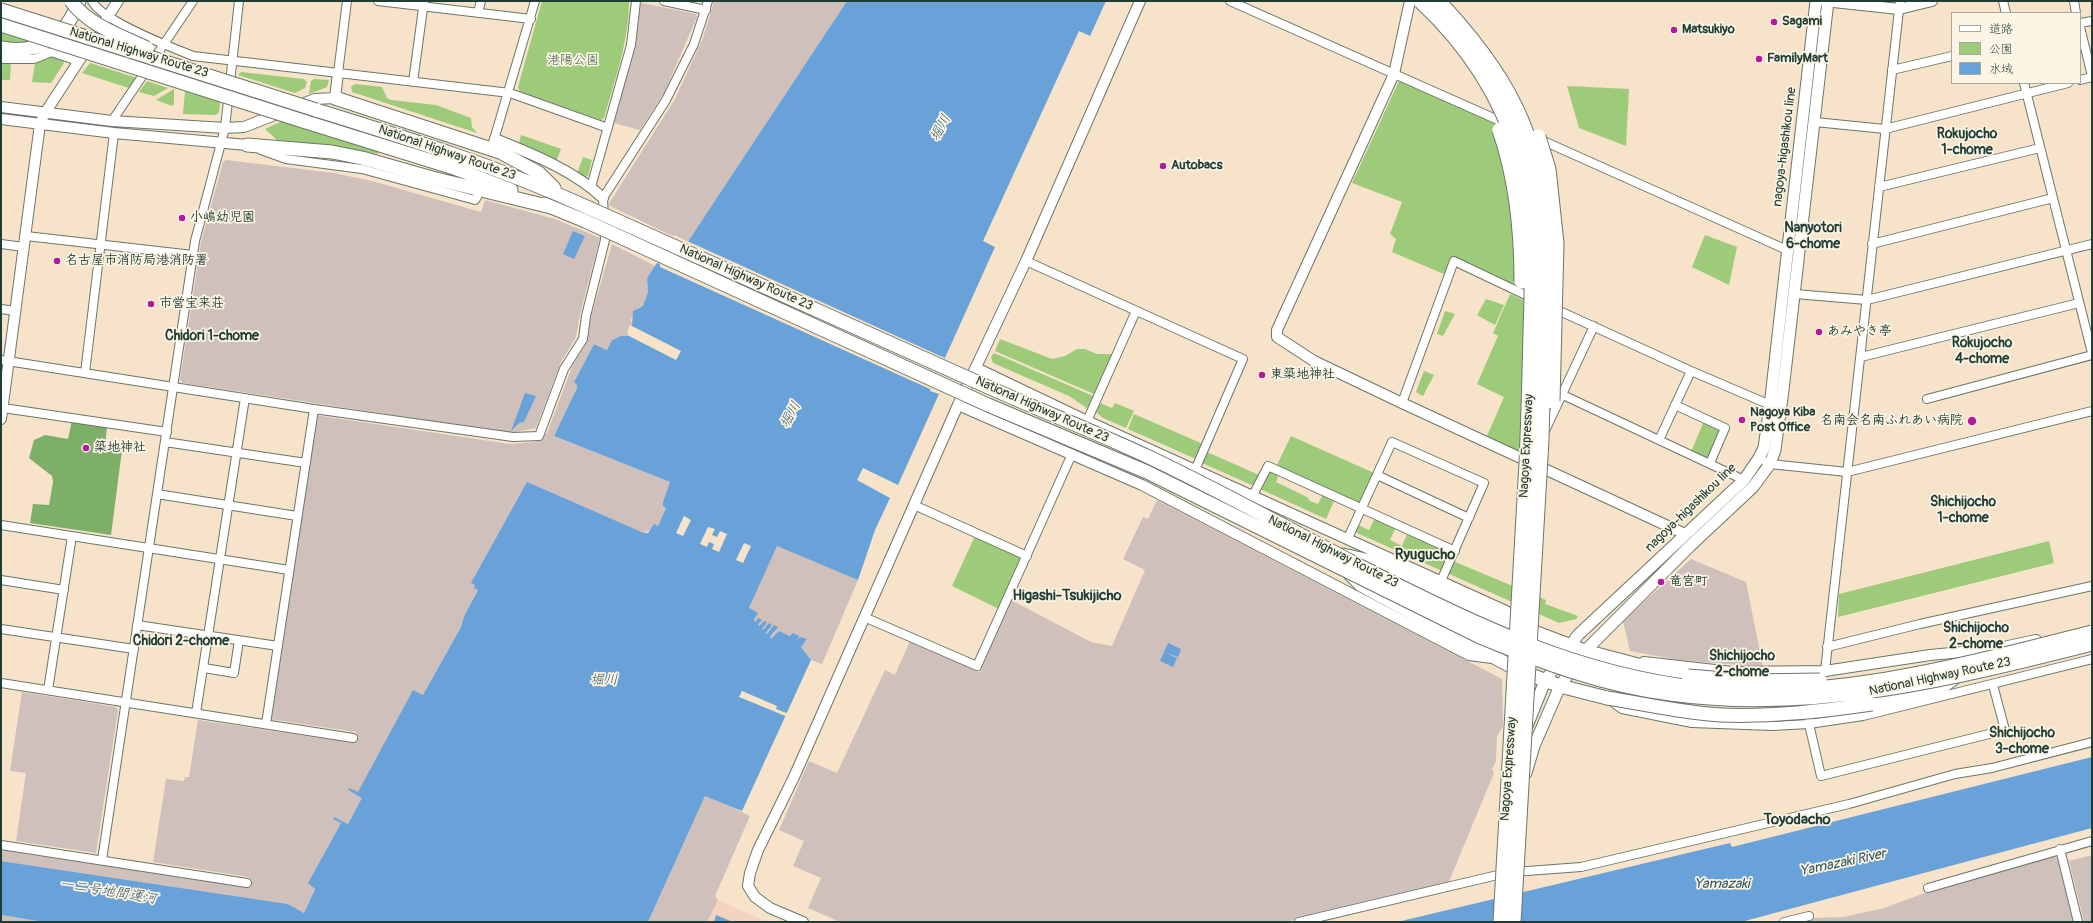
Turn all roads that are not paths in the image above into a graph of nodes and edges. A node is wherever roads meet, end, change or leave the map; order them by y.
1 (71, 1) edge
2 (79, 1) edge
3 (92, 1) edge
4 (118, 1) edge
5 (193, 1) edge
6 (240, 1) edge
7 (347, 1) edge
8 (378, 1) edge
9 (481, 1) edge
10 (536, 1) edge
11 (636, 1) edge
12 (664, 1) edge
13 (708, 1) edge
14 (1140, 1) edge
15 (1230, 1) edge
16 (1410, 1) edge
17 (1421, 1) edge
18 (1438, 1) edge
19 (1816, 1) edge
20 (1826, 1) edge
21 (1932, 1) edge
22 (2003, 1) edge
23 (2074, 1) edge
24 (423, 4) edge
25 (1899, 5) edge
26 (1, 10) edge
27 (706, 10) junction
28 (2006, 12) edge
29 (2076, 12) edge
30 (478, 13) junction
31 (108, 16) junction
32 (530, 20) junction
33 (2092, 21) edge
34 (2081, 24) edge
35 (1, 25) edge
36 (2081, 31) edge
37 (164, 44) junction
38 (1, 48) edge
39 (1951, 56) edge
40 (1, 59) edge
41 (232, 60) junction
42 (78, 61) junction
43 (191, 69) junction
44 (1892, 70) junction
45 (338, 73) junction
46 (1394, 74) junction
47 (2092, 76) edge
48 (2081, 80) edge
49 (413, 82) junction
50 (2024, 84) edge
51 (2064, 84) edge
52 (510, 93) junction
53 (2026, 93) junction
54 (335, 98) junction
55 (1, 107) edge
56 (45, 113) junction
57 (1, 119) edge
58 (112, 121) junction
59 (1815, 122) junction
60 (40, 124) junction
61 (225, 128) junction
62 (608, 128) junction
63 (1885, 129) junction
64 (114, 133) junction
65 (494, 141) joint
66 (222, 143) junction
67 (247, 145) junction
68 (2040, 148) junction
69 (591, 187) junction
70 (1879, 187) junction
71 (562, 195) junction
72 (477, 197) dead end
73 (603, 198) junction
74 (2053, 198) junction
75 (551, 207) junction
76 (26, 236) junction
77 (1, 244) edge
78 (100, 244) junction
79 (1872, 244) junction
80 (2092, 244) edge
81 (24, 246) junction
82 (1787, 250) junction
83 (2066, 250) junction
84 (193, 255) junction
85 (1026, 261) junction
86 (1795, 294) junction
87 (1867, 300) junction
88 (2079, 303) junction
89 (1, 309) edge
90 (16, 311) junction
91 (1136, 311) junction
92 (1594, 326) junction
93 (2092, 354) edge
94 (1861, 357) junction
95 (5, 361) edge
96 (976, 368) junction
97 (1691, 371) junction
98 (85, 373) junction
99 (174, 387) junction
100 (1563, 395) junction
101 (245, 398) junction
102 (1927, 399) dead end
103 (1402, 403) junction
104 (958, 405) junction
105 (1675, 405) junction
106 (1776, 407) junction
107 (3, 408) junction
108 (314, 409) junction
109 (2092, 411) edge
110 (1, 419) edge
111 (1084, 420) junction
112 (1528, 428) junction
113 (167, 432) junction
114 (1659, 440) junction
115 (165, 442) junction
116 (237, 453) junction
117 (1070, 454) junction
118 (1759, 458) junction
119 (1530, 462) junction
120 (306, 463) junction
121 (1710, 463) junction
122 (1770, 464) junction
123 (1196, 470) junction
124 (1847, 472) junction
125 (1377, 475) junction
126 (1744, 480) junction
127 (157, 494) junction
128 (1253, 495) junction
129 (229, 505) junction
130 (914, 505) junction
131 (1361, 509) junction
132 (298, 516) junction
133 (1469, 518) junction
134 (1, 525) edge
135 (1536, 532) junction
136 (1685, 534) junction
137 (72, 536) junction
138 (1348, 538) junction
139 (149, 548) junction
140 (1454, 551) junction
141 (1337, 554) junction
142 (1026, 556) junction
143 (220, 559) junction
144 (1345, 569) junction
145 (289, 570) junction
146 (1, 580) edge
147 (1441, 581) junction
148 (2092, 586) edge
149 (64, 590) junction
150 (864, 617) junction
151 (138, 624) junction
152 (2092, 627) edge
153 (1522, 628) junction
154 (1, 629) edge
155 (2092, 632) edge
156 (208, 635) junction
157 (56, 638) junction
158 (239, 640) junction
159 (2092, 644) edge
160 (278, 646) junction
161 (1571, 646) junction
162 (1827, 647) junction
163 (134, 649) junction
164 (1586, 651) junction
165 (1496, 659) junction
166 (2092, 659) edge
167 (1979, 661) junction
168 (1628, 662) junction
169 (204, 668) junction
170 (1824, 671) junction
171 (1810, 672) junction
172 (1958, 675) junction
173 (1545, 681) junction
174 (1, 682) edge
175 (1992, 684) junction
176 (1560, 686) junction
177 (48, 690) junction
178 (1607, 698) junction
179 (126, 702) junction
180 (196, 713) junction
181 (266, 724) junction
182 (1809, 724) junction
183 (353, 738) dead end
184 (2092, 742) edge
185 (2092, 842) edge
186 (1, 845) edge
187 (2060, 850) junction
188 (102, 860) junction
189 (1509, 876) junction
190 (247, 883) dead end
191 (1928, 888) dead end
192 (1809, 916) dead end
193 (803, 922) edge
194 (1299, 922) edge
195 (1501, 922) edge
196 (1504, 922) edge
197 (1512, 922) edge
198 (1784, 922) edge
199 (2078, 922) edge

1 - 43 highway, bridge
2 - 38 highway
3 - 31 street
4 - 31 street
5 - 37 street
6 - 41 street
7 - 45 street
8 - 24 street
9 - 30 street
10 - 32 street
11 - 62 street
12 - 27 street
13 - 27 street
14 - 85 street
15 - 46 street
16 - 46 street
17 - 112 highway, Nagoya Expressway, bridge
18 - 135 highway, Nagoya Expressway, bridge
19 - 82 main road, nagoya-higashikou line
20 - 25 street
20 - 59 main road, nagoya-higashikou line
21 - 25 street
22 - 28 street
23 - 29 street
24 - 30 street
24 - 49 street
25 - 44 street
26 - 43 highway, National Highway Route 23, bridge
27 - 73 street
30 - 32 street
31 - 37 street
31 - 42 street
32 - 52 street
33 - 34 street
35 - 75 highway, National Highway Route 23, bridge
36 - 47 street
37 - 41 street
37 - 58 street
39 - 44 street
40 - 42 street
41 - 45 street
41 - 61 street
42 - 56 street
43 - 71 highway, National Highway Route 23, bridge
44 - 63 street
45 - 49 street
45 - 54 street
46 - 82 street
46 - 103 street
47 - 48 street
49 - 52 street
50 - 53 street
51 - 53 street
52 - 62 street
52 - 65 street
53 - 63 street
53 - 68 street
54 - 61 street
54 - 71 highway
55 - 56 street
56 - 58 street
56 - 60 street
57 - 60 street
58 - 61 street
59 - 63 street
59 - 86 main road, nagoya-higashikou line
60 - 64 street
60 - 76 street
61 - 66 street
62 - 69 street
63 - 70 street
64 - 66 street
64 - 78 street
65 - 69 street
66 - 67 street
66 - 84 street
67 - 72 street
67 - 75 highway
68 - 70 street
68 - 74 street
69 - 73 street
70 - 79 street
71 - 141 highway, National Highway Route 23, bridge
73 - 108 street
74 - 79 street
74 - 83 street
75 - 144 highway, National Highway Route 23, bridge
76 - 78 street
76 - 81 street
77 - 81 street
78 - 84 street
78 - 98 street
79 - 87 street
80 - 83 street
81 - 90 street
82 - 106 main road, nagoya-higashikou line
83 - 87 street
83 - 88 street
84 - 99 street
85 - 91 street
85 - 96 street
86 - 87 street
86 - 106 main road, nagoya-higashikou line
87 - 94 street
88 - 93 street
88 - 94 street
89 - 90 street
90 - 95 street
91 - 111 street
91 - 123 street
92 - 97 street
92 - 100 street
92 - 103 street
93 - 102 street
94 - 124 street
95 - 98 street
95 - 107 street
96 - 104 street
96 - 111 street
97 - 105 street
97 - 106 street
98 - 99 street
99 - 101 street
99 - 113 street
100 - 114 street
100 - 119 street
101 - 108 street
101 - 116 street
103 - 119 street
104 - 117 street
104 - 130 street
105 - 114 street
105 - 121 street
106 - 118 main road, nagoya-higashikou line
106 - 122 main road, nagoya-higashikou line
107 - 110 street
107 - 113 street
108 - 120 street
109 - 124 street
111 - 117 street
111 - 123 street
112 - 135 highway, bridge
112 - 195 highway, Nagoya Expressway, bridge
113 - 115 street
114 - 121 street
115 - 116 street
115 - 127 street
116 - 120 street
116 - 129 street
117 - 142 street
117 - 165 street
118 - 122 street
118 - 126 main road, nagoya-higashikou line
119 - 136 street
120 - 132 street
121 - 126 street
122 - 124 street
122 - 164 main road, nagoya-higashikou line
123 - 128 street
124 - 162 street
125 - 131 street
125 - 133 street
125 - 133 street
126 - 136 main road, nagoya-higashikou line
127 - 129 street
127 - 139 street
128 - 131 street
128 - 138 street
129 - 132 street
129 - 143 street
130 - 142 street
130 - 150 street
131 - 138 street
131 - 140 street
132 - 145 street
133 - 140 street
134 - 137 street
135 - 197 highway, Nagoya Expressway, bridge
136 - 161 main road, nagoya-higashikou line
137 - 139 street
137 - 149 street
138 - 147 street
139 - 143 street
139 - 151 street
140 - 147 street
141 - 153 highway
141 - 167 highway, National Highway Route 23, bridge
142 - 150 street
143 - 145 street
143 - 156 street
144 - 165 highway
144 - 172 highway, National Highway Route 23, bridge
145 - 160 street
146 - 149 street
147 - 153 street
148 - 162 street
149 - 157 street
150 - 193 street
151 - 156 street
151 - 163 street
152 - 170 street
153 - 161 highway
154 - 157 street
155 - 167 highway, National Highway Route 23, bridge
156 - 158 street
156 - 169 street
157 - 163 street
157 - 177 street
158 - 160 street
158 - 169 street
159 - 172 highway, National Highway Route 23, bridge
160 - 181 street
161 - 164 highway
161 - 173 main road, nagoya-higashikou line
162 - 170 street
163 - 179 street
164 - 168 highway
164 - 176 main road, nagoya-higashikou line
165 - 173 highway
166 - 175 street
167 - 168 highway, bridge
168 - 171 street
169 - 180 street
170 - 171 street
171 - 182 street
172 - 178 highway, bridge
173 - 176 highway
173 - 189 main road, nagoya-higashikou line
174 - 177 street
175 - 182 street
175 - 182 street
176 - 178 highway
176 - 189 main road, nagoya-higashikou line
177 - 179 street
178 - 182 street
179 - 180 street
179 - 188 street
180 - 181 street
181 - 183 street
184 - 189 street
185 - 187 street
186 - 188 street
187 - 191 street
187 - 199 street
188 - 190 street
189 - 194 street
189 - 196 main road, nagoya-higashikou line, bridge
189 - 197 main road, nagoya-higashikou line, bridge
192 - 198 street

